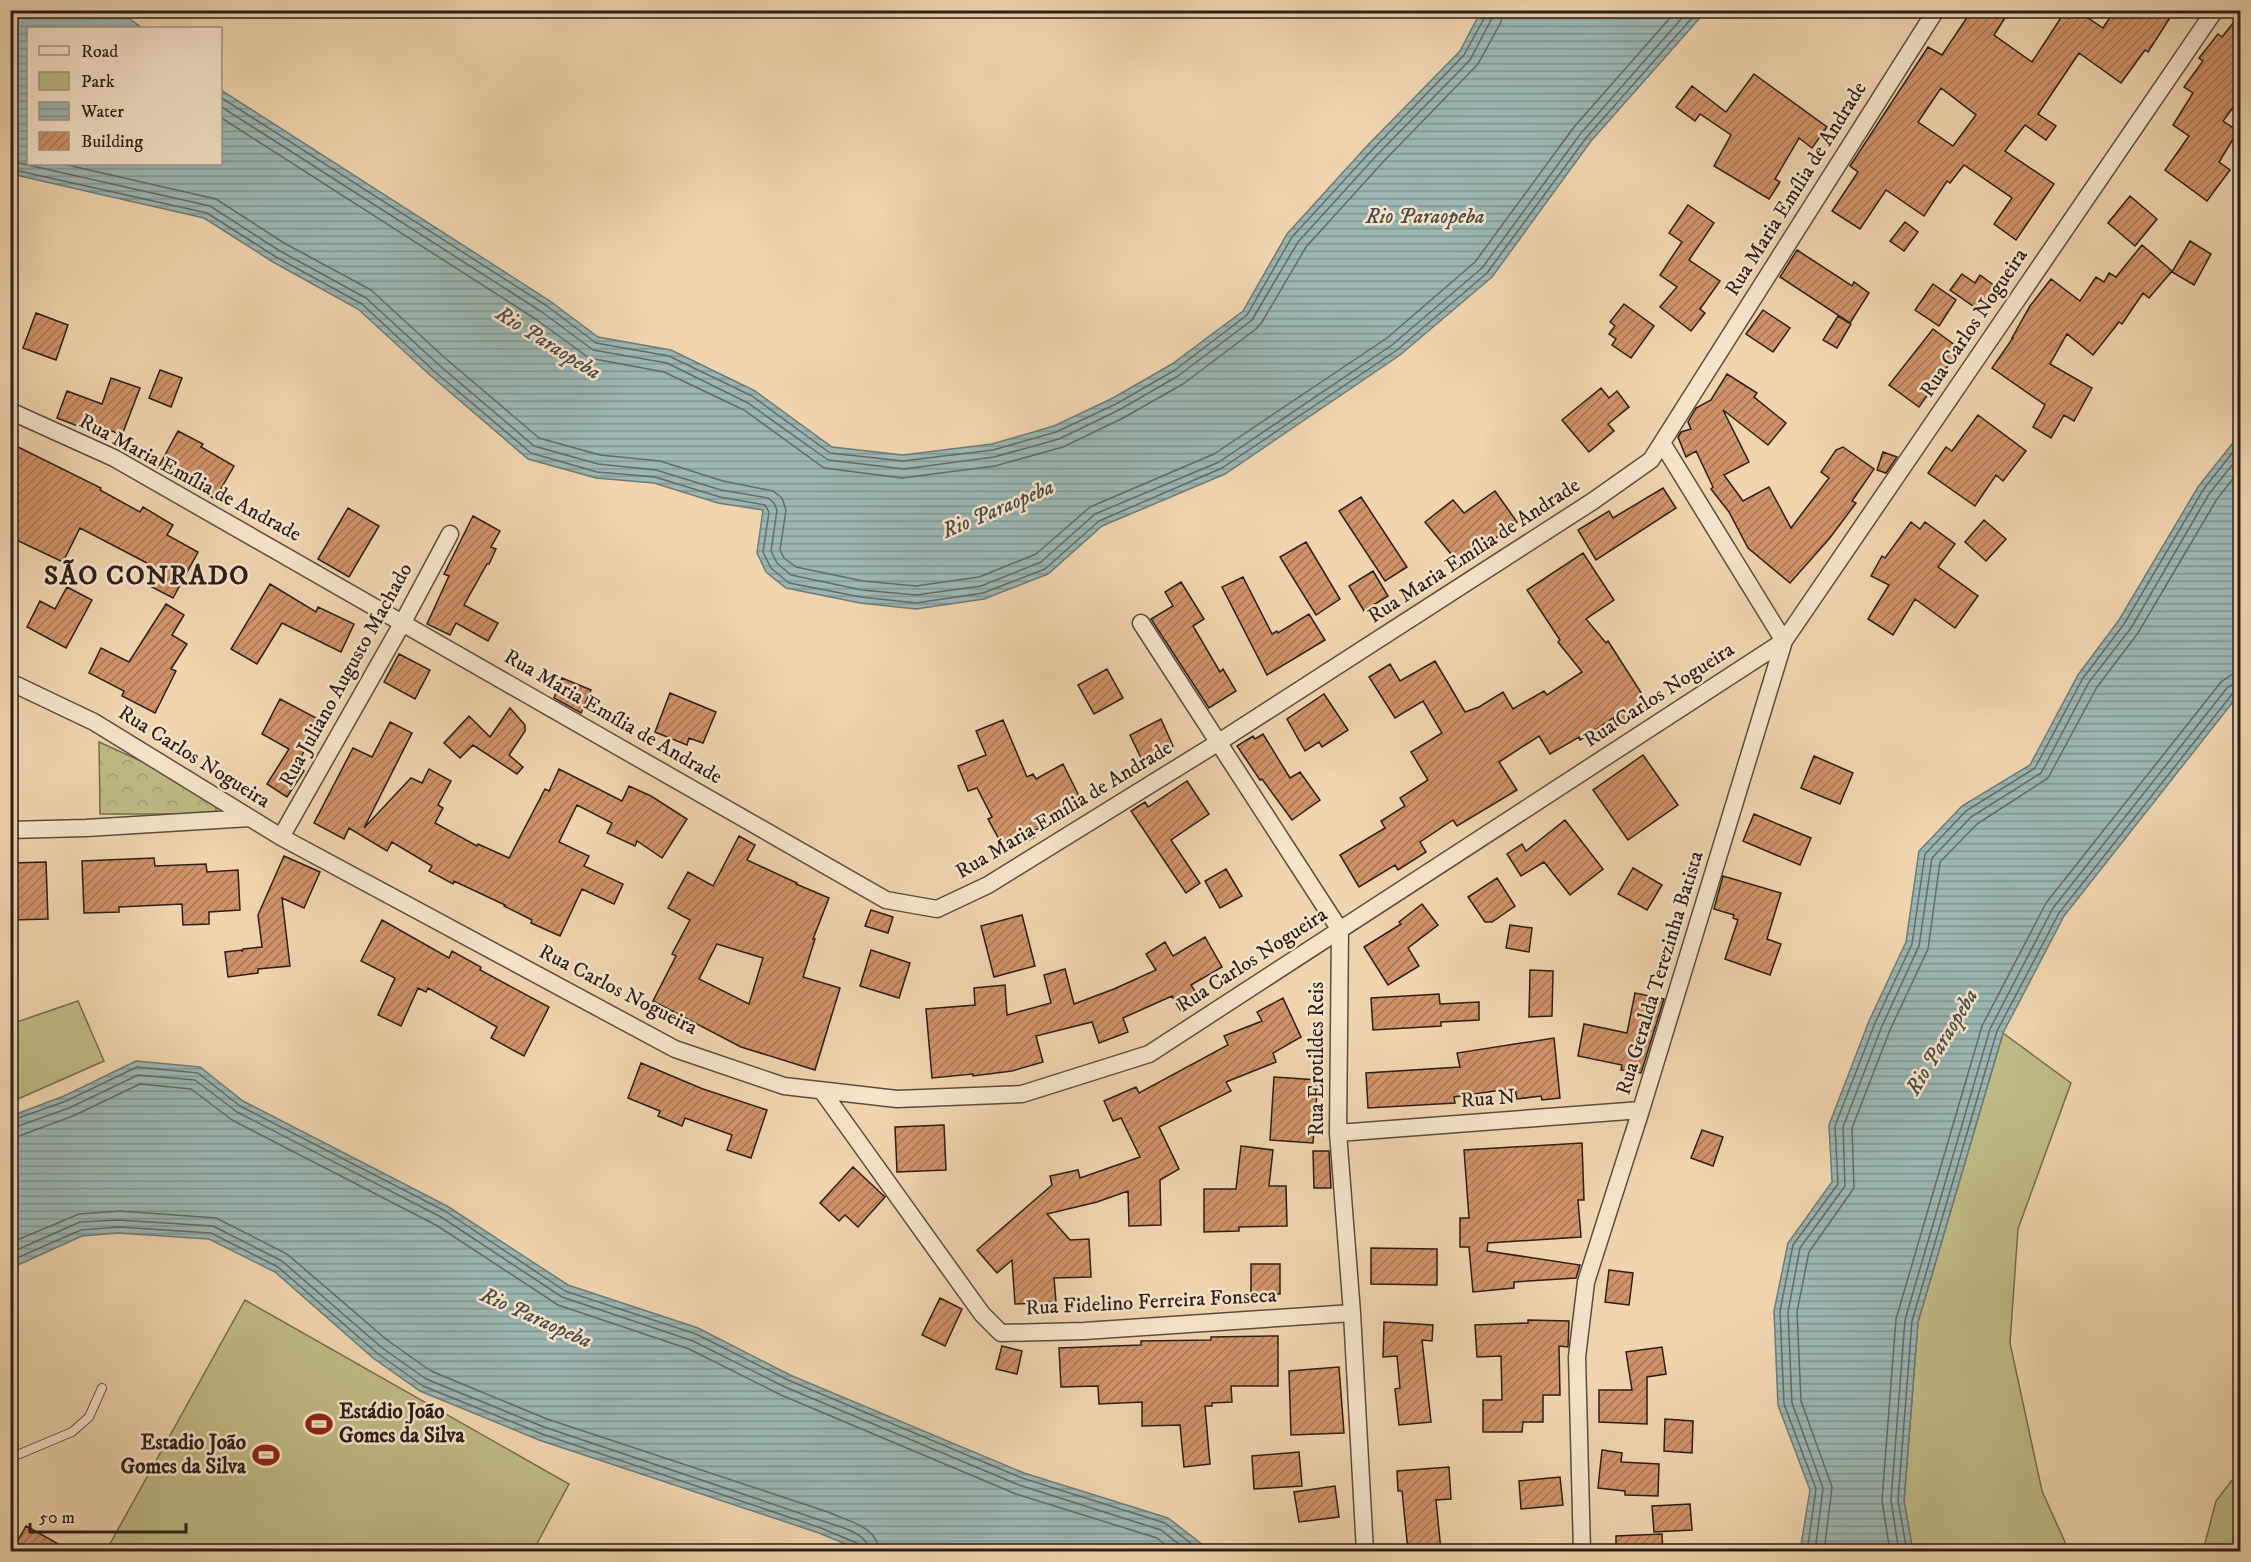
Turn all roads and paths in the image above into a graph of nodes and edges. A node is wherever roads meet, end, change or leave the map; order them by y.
1 (1936, 10) edge
2 (2216, 10) edge
3 (10, 411) edge
4 (1662, 443) junction
5 (450, 534) dead end
6 (403, 622) junction
7 (1141, 623) dead end
8 (1784, 641) junction
9 (10, 682) edge
10 (1219, 742) junction
11 (250, 818) junction
12 (10, 830) edge
13 (281, 837) junction
14 (1340, 930) junction
15 (822, 1091) junction
16 (1641, 1110) junction
17 (1338, 1133) junction
18 (1352, 1312) junction
19 (102, 1388) dead end
20 (10, 1458) edge
21 (1365, 1551) edge
22 (1582, 1551) edge

1 - 4 street, Rua Maria Emília de Andrade
2 - 8 street, Rua Carlos Nogueira
3 - 6 street, Rua Maria Emília de Andrade
4 - 8 street
4 - 10 street, Rua Maria Emília de Andrade
5 - 6 street, Rua Juliano Augusto Machado
6 - 10 street, Rua Maria Emília de Andrade
6 - 13 street, Rua Juliano Augusto Machado
7 - 10 street
8 - 14 street, Rua Carlos Nogueira
8 - 16 street, Rua Geralda Terezinha Batista
9 - 11 street, Rua Carlos Nogueira
10 - 14 street
11 - 12 street
11 - 13 street, Rua Carlos Nogueira
13 - 15 street, Rua Carlos Nogueira
14 - 15 street, Rua Carlos Nogueira
14 - 17 street, Rua Erotildes Reis
15 - 18 street, Rua Fidelino Ferreira Fonseca
16 - 17 street, Rua N
16 - 22 street, Rua Geralda Terezinha Batista
17 - 18 street, Rua Erotildes Reis
18 - 21 street, Rua Erotildes Reis
19 - 20 lane

